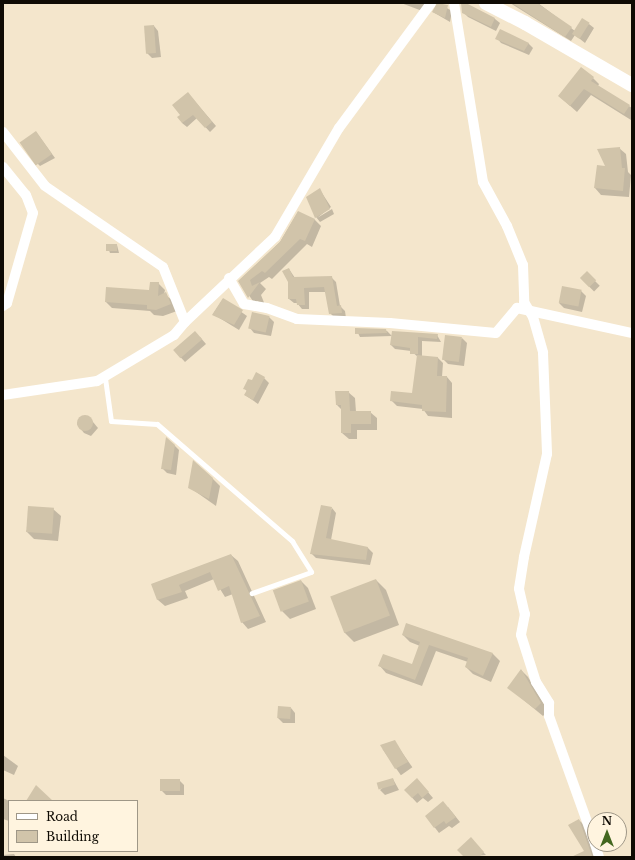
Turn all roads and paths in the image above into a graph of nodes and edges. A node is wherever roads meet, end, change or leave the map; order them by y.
1 (431, 3) edge
2 (454, 3) edge
3 (486, 3) edge
4 (632, 85) edge
5 (3, 132) edge
6 (3, 166) edge
7 (229, 278) junction
8 (3, 306) edge
9 (529, 311) junction
10 (185, 322) junction
11 (632, 334) edge
12 (105, 378) junction
13 (3, 395) edge
14 (252, 593) dead end
15 (587, 822) edge

1 - 7 street
2 - 9 street
3 - 4 main road
5 - 10 street
6 - 8 street
7 - 9 street
7 - 10 street
9 - 11 street
9 - 15 street
10 - 12 street
12 - 13 street
12 - 14 lane

